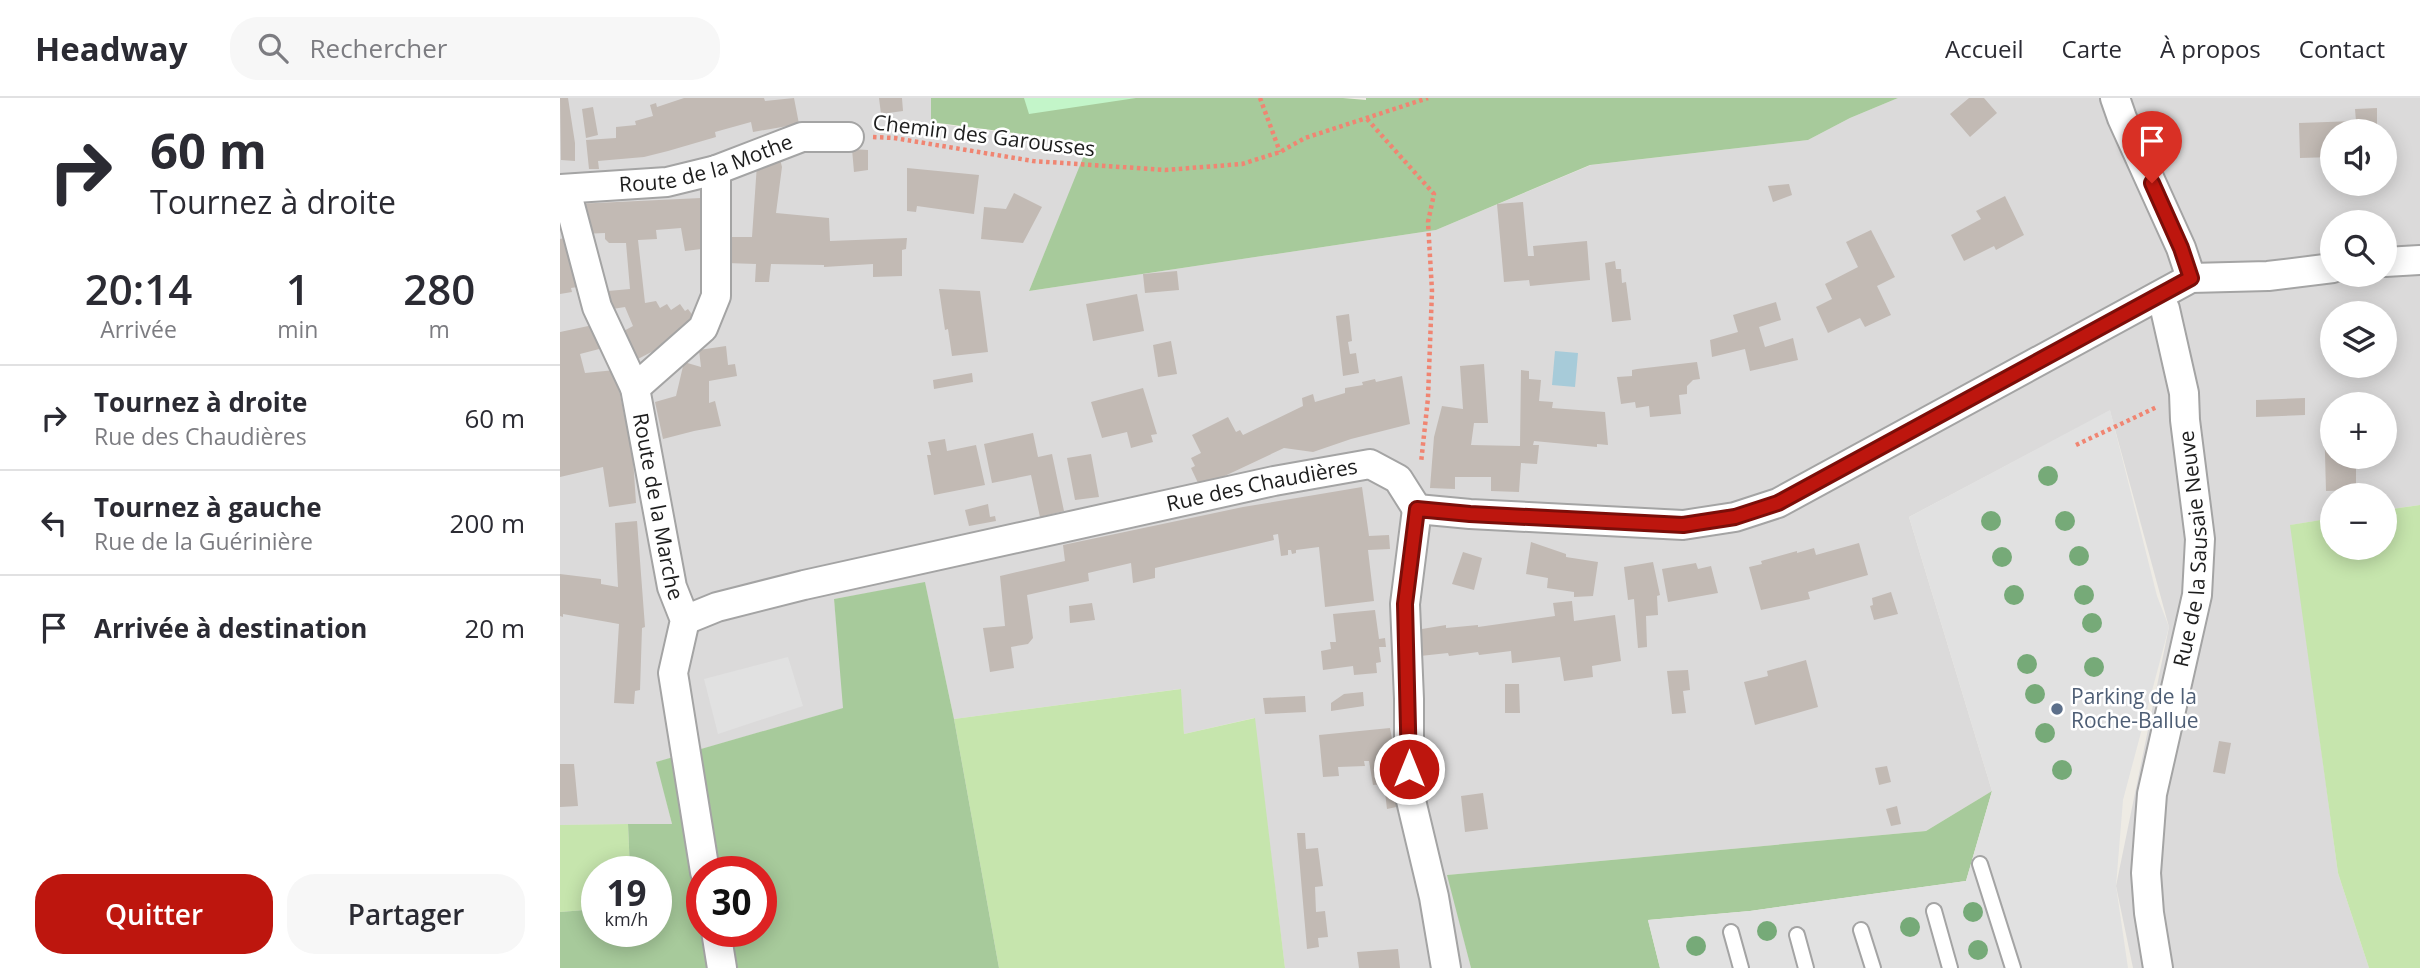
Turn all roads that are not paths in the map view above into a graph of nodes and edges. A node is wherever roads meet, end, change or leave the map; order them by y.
1 (2115, 98) edge
2 (849, 136) road end
3 (716, 170) junction
4 (563, 189) edge
5 (2420, 260) edge
6 (2397, 261) edge
7 (2320, 270) edge
8 (2191, 278) junction
9 (2159, 296) junction
10 (635, 388) junction
11 (1417, 509) junction
12 (685, 620) junction
13 (702, 856) edge
14 (1980, 864) dead end
15 (1934, 911) dead end
16 (1861, 930) dead end
17 (1731, 932) dead end
18 (1797, 935) dead end
19 (719, 947) edge
20 (722, 968) edge
21 (1446, 968) edge
22 (1741, 968) edge
23 (1806, 968) edge
24 (1873, 968) edge
25 (1950, 968) edge
26 (2012, 968) edge
27 (2158, 968) edge

1 - 8 street
2 - 3 street, Route de la Mothe
3 - 4 street, Route de la Mothe
3 - 10 street, Route de la Marche
4 - 10 street
5 - 6 street
7 - 8 street
8 - 9 street
9 - 11 street
9 - 27 street, Rue de la Sausaie Neuve
10 - 12 street, Route de la Marche
11 - 12 street, Rue des Chaudières
11 - 21 street
12 - 13 street, Route de la Marche
14 - 26 lane
15 - 25 lane
16 - 24 lane
17 - 22 lane
18 - 23 lane
19 - 20 street

